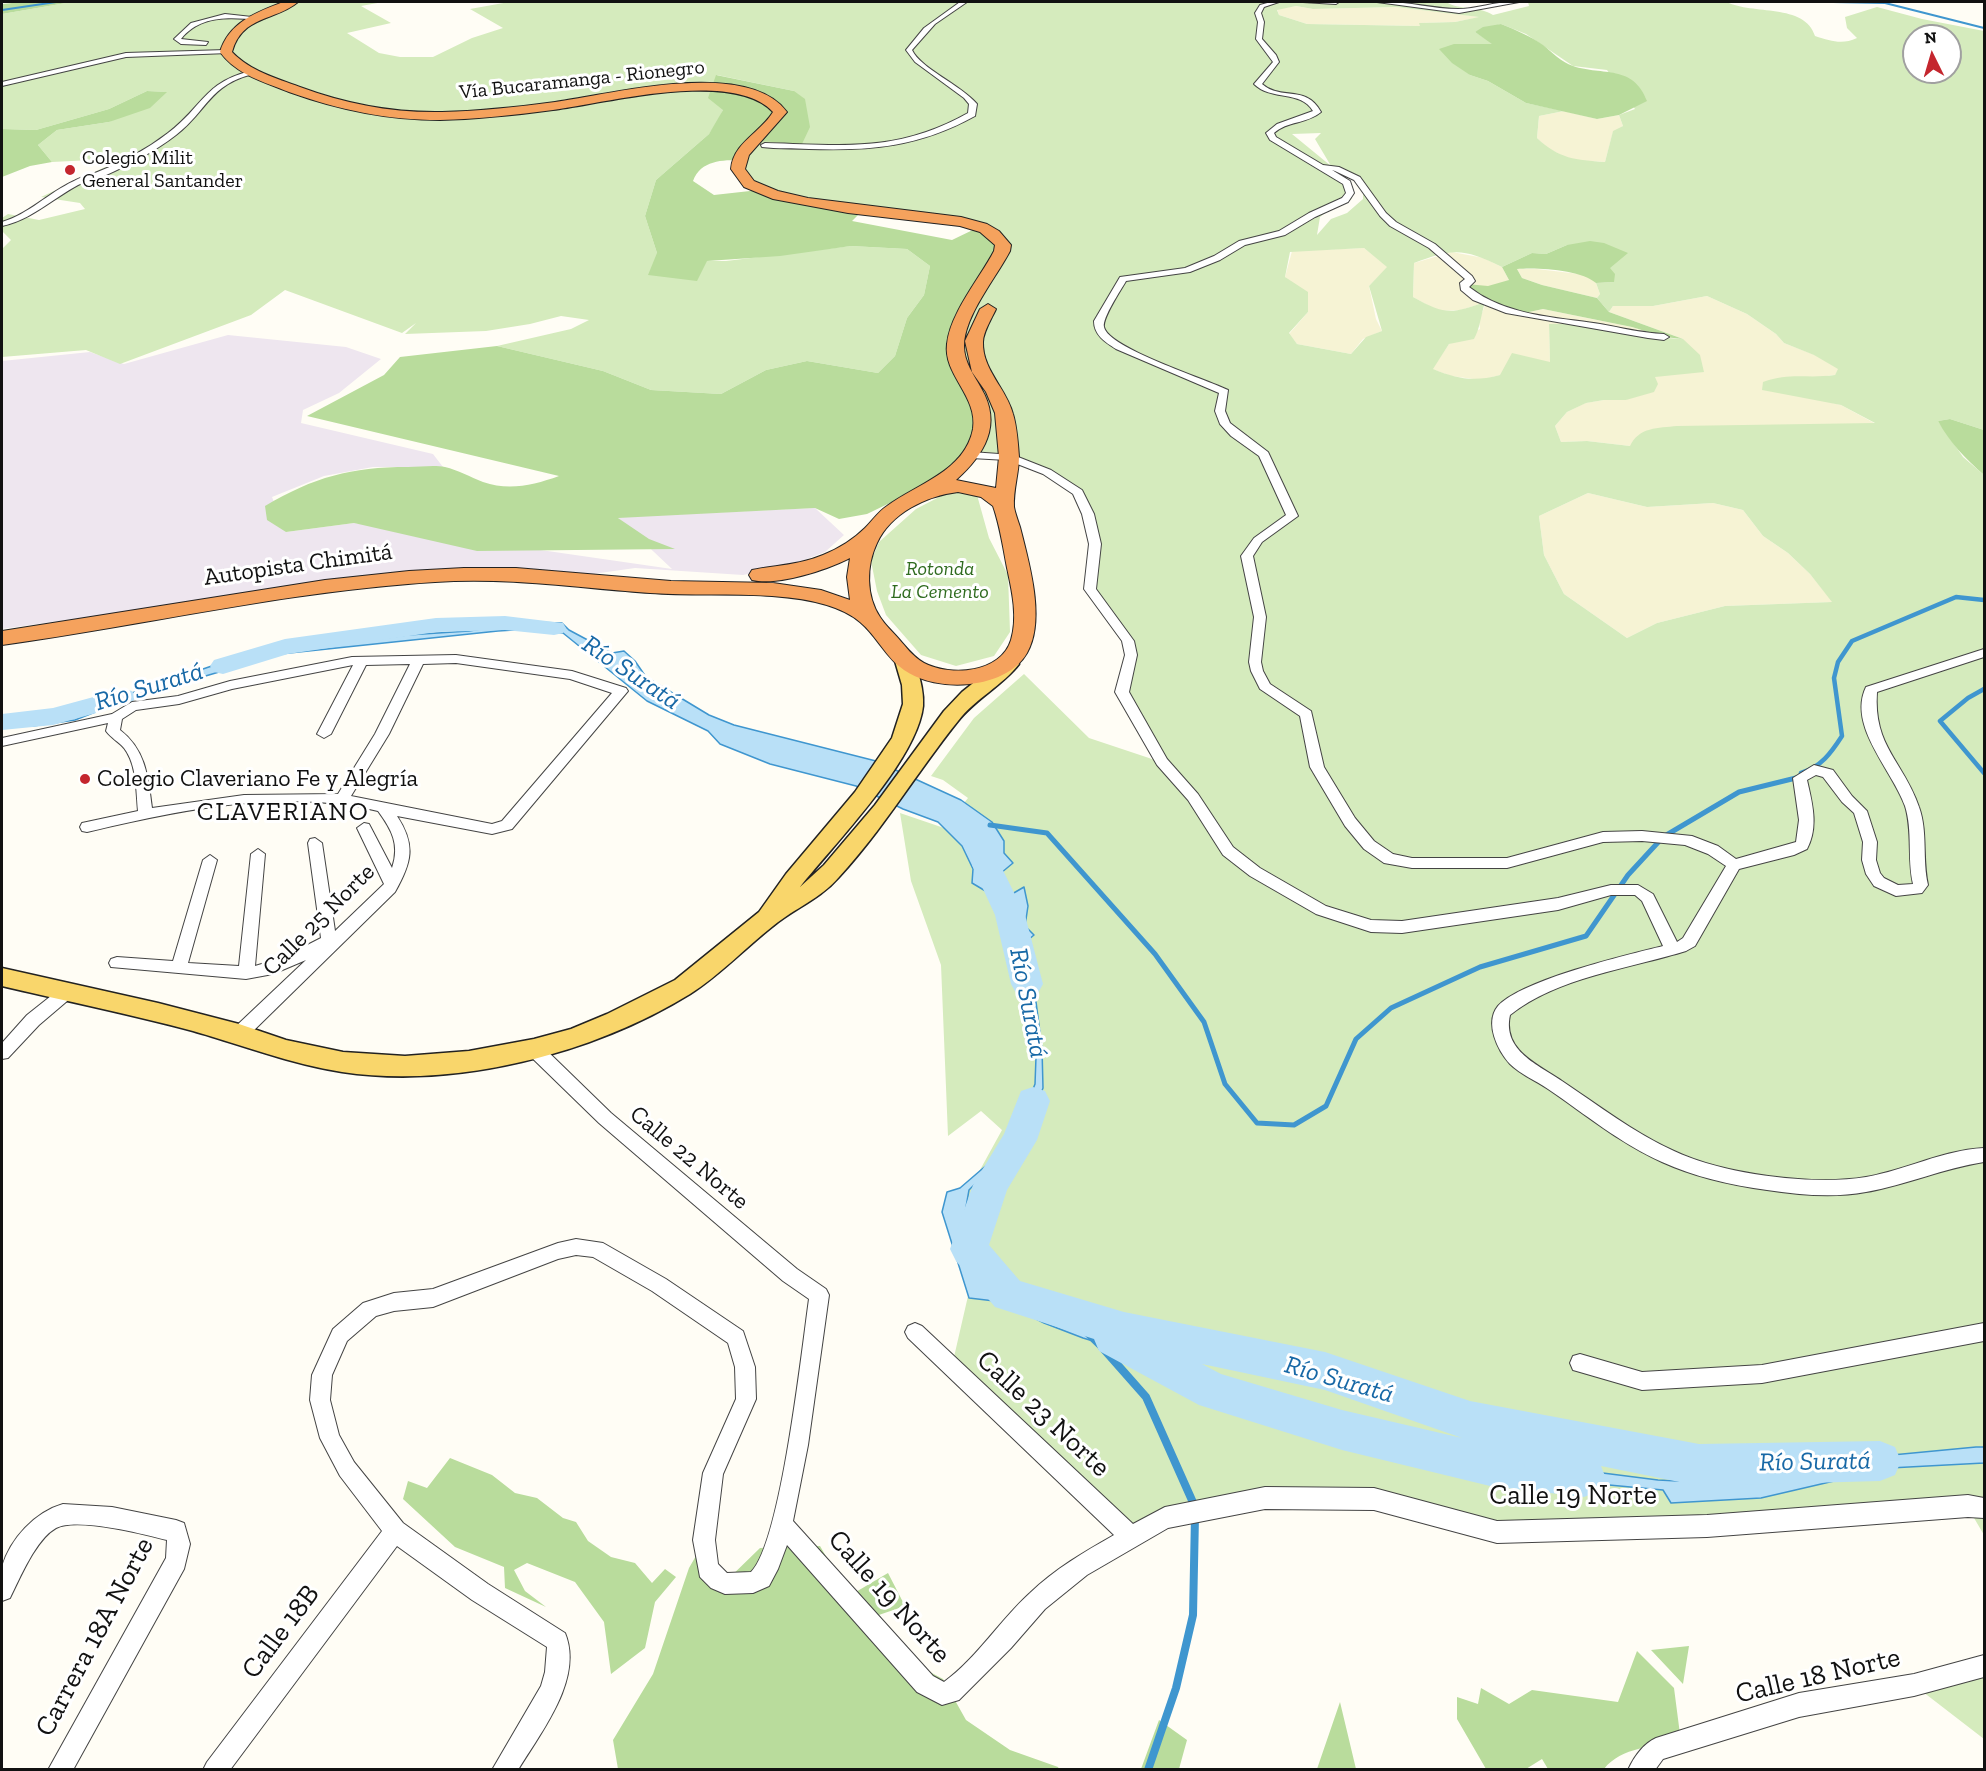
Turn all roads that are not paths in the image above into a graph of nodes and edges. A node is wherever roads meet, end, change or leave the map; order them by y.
1 (292, 2) edge
2 (308, 2) edge
3 (964, 2) edge
4 (1276, 2) edge
5 (1306, 2) edge
6 (1336, 2) edge
7 (1380, 2) edge
8 (1516, 2) edge
9 (258, 18) junction
10 (226, 48) junction
11 (251, 73) junction
12 (2, 84) edge
13 (765, 145) junction
14 (1320, 167) junction
15 (2, 224) edge
16 (1018, 242) dead end
17 (993, 300) dead end
18 (1664, 337) dead end
19 (971, 454) junction
20 (1009, 458) junction
21 (922, 495) junction
22 (1004, 507) junction
23 (871, 533) junction
24 (604, 582) junction
25 (869, 618) junction
26 (2, 638) edge
27 (1984, 653) edge
28 (418, 660) junction
29 (361, 661) junction
30 (905, 661) junction
31 (1009, 664) junction
32 (116, 717) junction
33 (324, 734) dead end
34 (2, 742) edge
35 (342, 799) junction
36 (383, 808) junction
37 (145, 813) junction
38 (87, 827) dead end
39 (364, 828) dead end
40 (315, 843) dead end
41 (258, 854) dead end
42 (210, 860) dead end
43 (1734, 865) junction
44 (392, 884) junction
45 (362, 914) junction
46 (768, 916) junction
47 (329, 940) junction
48 (1673, 949) junction
49 (117, 963) dead end
50 (179, 967) junction
51 (246, 973) junction
52 (2, 977) edge
53 (67, 992) junction
54 (239, 1034) junction
55 (534, 1049) junction
56 (2, 1053) edge
57 (1984, 1155) edge
58 (915, 1332) dead end
59 (1984, 1332) edge
60 (1580, 1363) dead end
61 (1976, 1507) edge
62 (782, 1524) junction
63 (395, 1531) junction
64 (1132, 1538) junction
65 (2, 1590) edge
66 (1984, 1666) edge
67 (60, 1770) edge
68 (215, 1770) edge
69 (504, 1770) edge
70 (1640, 1770) edge

1 - 9 highway
2 - 13 highway, Vía Bucaramanga - Rionegro
3 - 13 street
4 - 14 street
5 - 6 street
7 - 8 street
9 - 10 highway
9 - 10 street
10 - 11 highway, Vía Bucaramanga - Rionegro
10 - 12 street
11 - 15 street
11 - 19 highway, Vía Bucaramanga - Rionegro
13 - 16 highway, Vía Bucaramanga - Rionegro
14 - 18 street
14 - 43 street
17 - 20 highway
19 - 20 street
19 - 21 highway, Vía Bucaramanga - Rionegro
20 - 22 highway
20 - 48 street
21 - 22 highway
21 - 23 highway
22 - 31 highway
23 - 24 highway, Autopista Chimitá
23 - 25 highway
24 - 25 highway, Autopista Chimitá
24 - 26 highway, Autopista Chimitá
25 - 30 highway
27 - 43 street
28 - 29 street
28 - 35 street
28 - 36 street
29 - 32 street
29 - 33 street
30 - 31 highway
30 - 46 main road
31 - 46 main road
32 - 34 street
32 - 37 street
35 - 36 street
35 - 37 street
36 - 44 street, Calle 25 Norte
37 - 38 street
39 - 44 street
40 - 47 street
41 - 51 street
42 - 50 street
43 - 48 street
44 - 45 street, Calle 25 Norte
45 - 47 street
45 - 54 street, Calle 25 Norte
46 - 55 main road
47 - 51 street
48 - 57 street
49 - 50 street
50 - 51 street
52 - 53 main road
53 - 54 main road
53 - 56 street
54 - 55 main road
55 - 62 street, Calle 22 Norte
58 - 64 street, Calle 23 Norte
59 - 60 street
61 - 64 street, Calle 19 Norte
62 - 63 street
62 - 64 street, Calle 19 Norte
63 - 68 street, Calle 18B
63 - 69 street
65 - 67 street, Carrera 18A Norte
66 - 70 street, Calle 18 Norte

